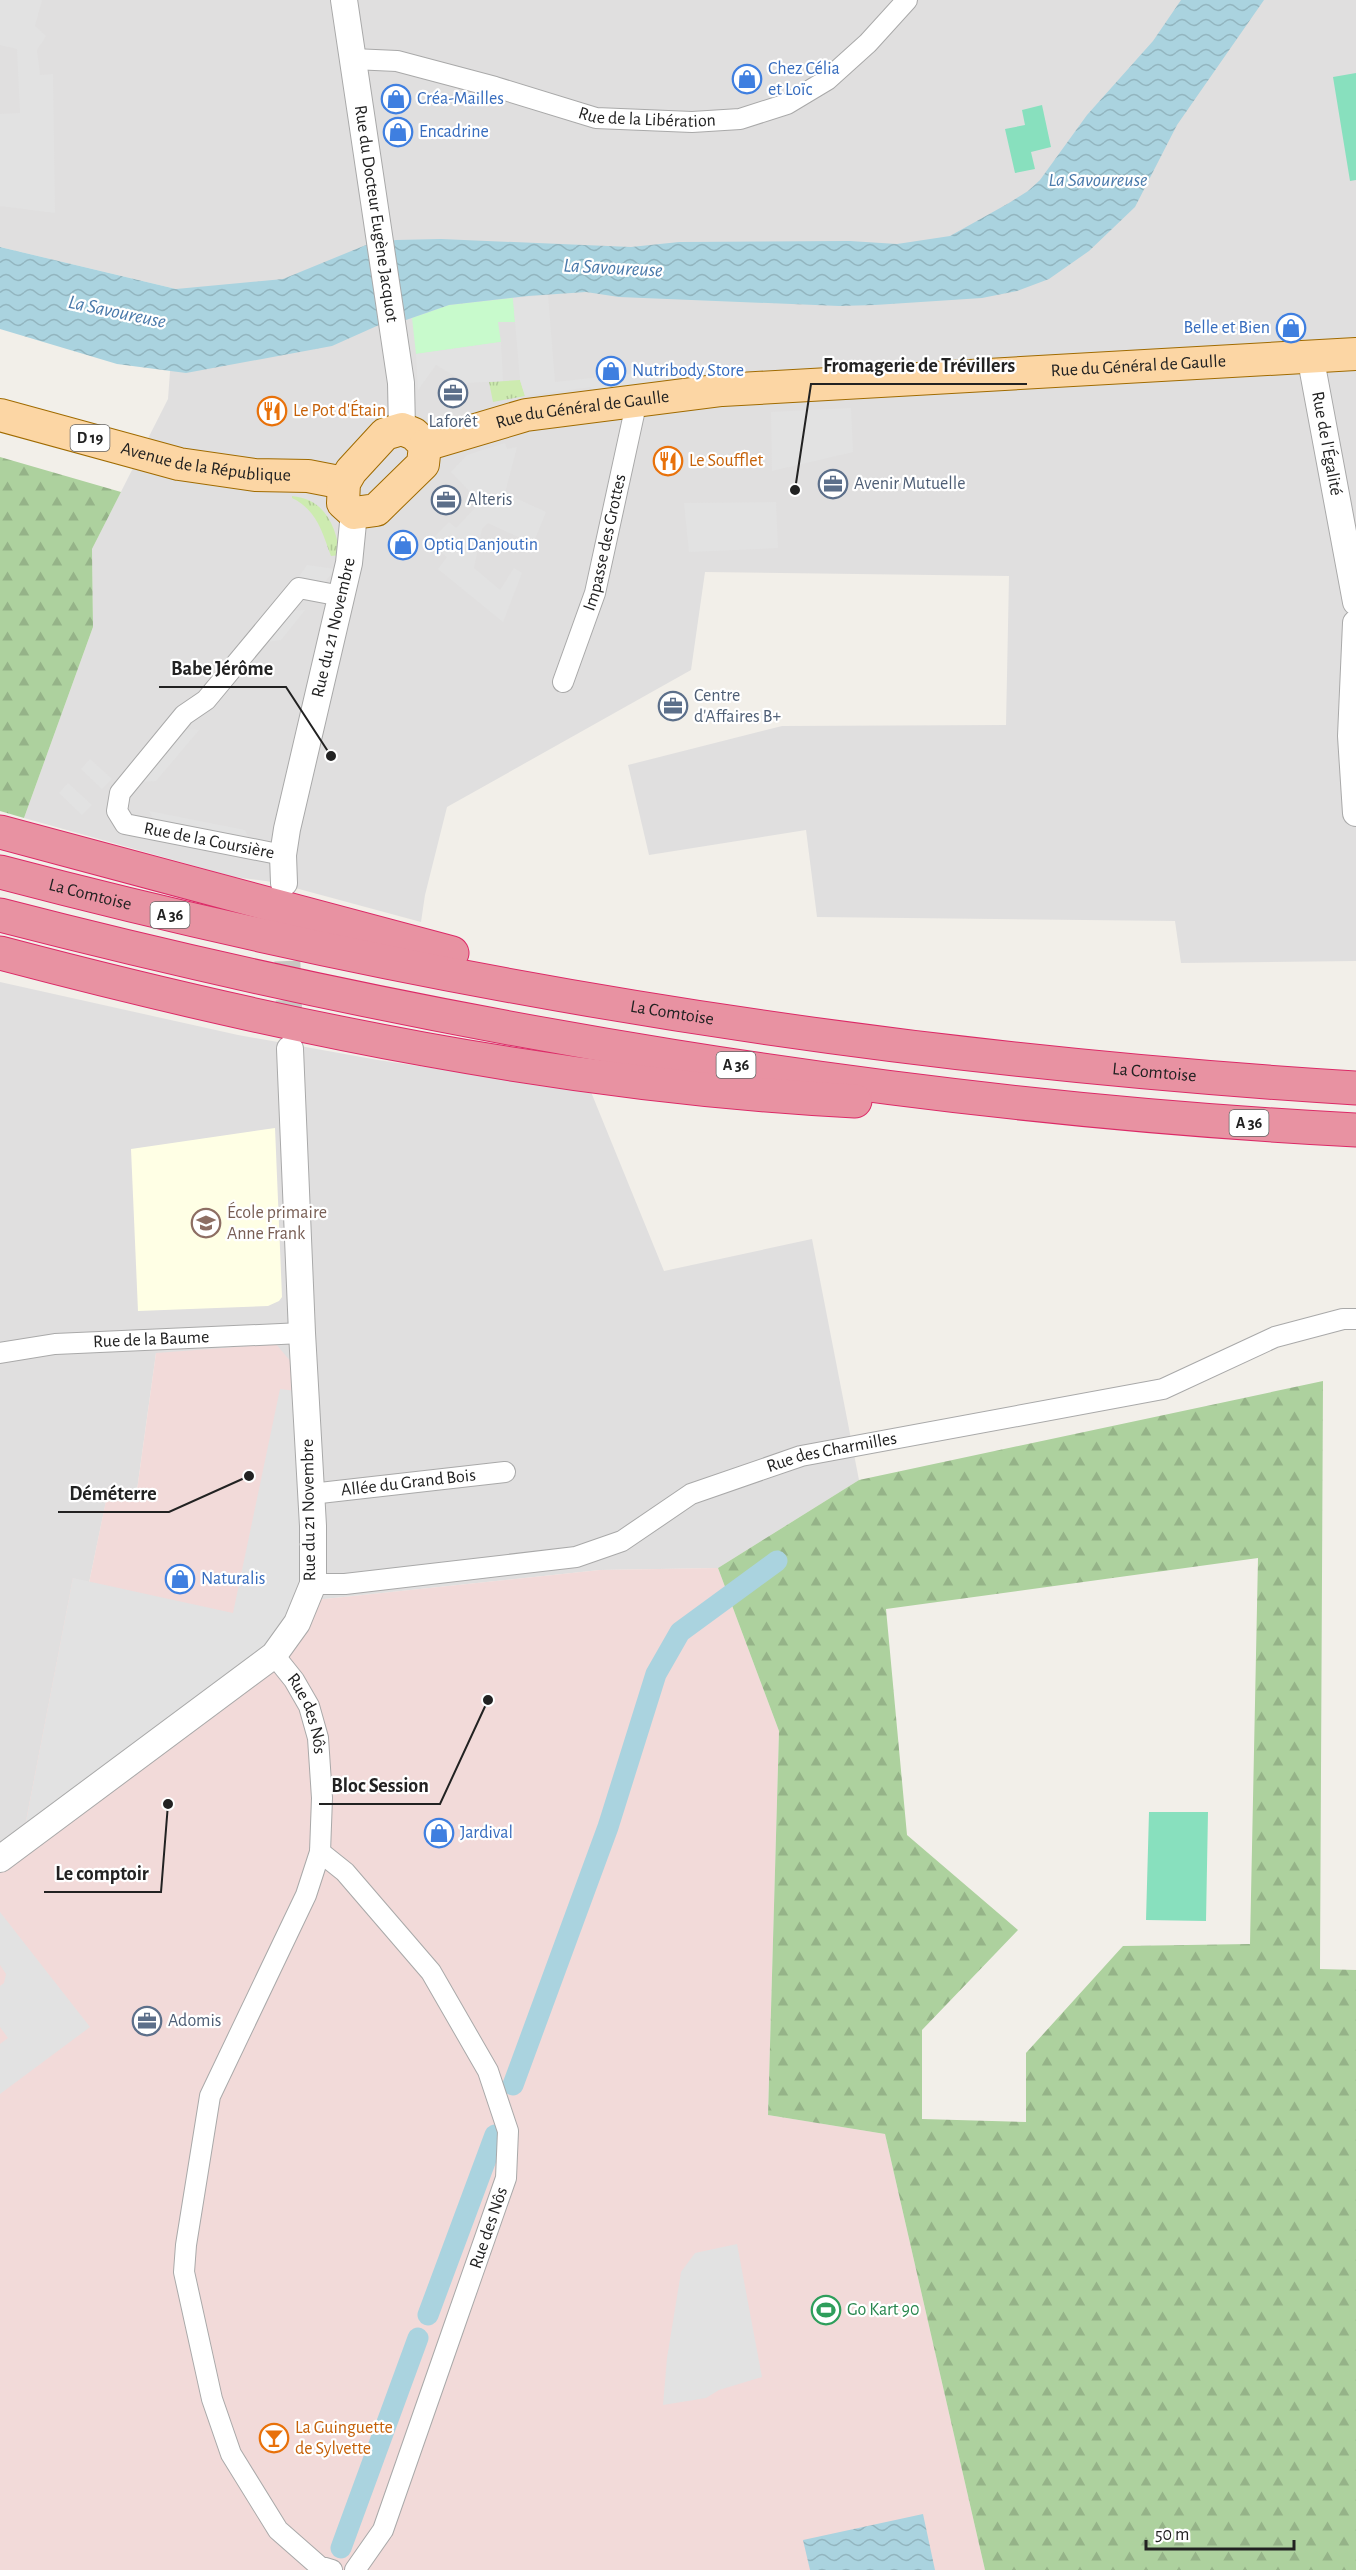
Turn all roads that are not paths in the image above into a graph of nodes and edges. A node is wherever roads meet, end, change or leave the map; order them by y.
1 (344, 0) edge
2 (906, 0) edge
3 (352, 59) junction
4 (1356, 354) edge
5 (1310, 355) junction
6 (637, 400) junction
7 (0, 415) edge
8 (413, 437) junction
9 (344, 483) junction
10 (354, 513) junction
11 (341, 596) junction
12 (1356, 602) edge
13 (1356, 623) edge
14 (563, 682) dead end
15 (1356, 813) edge
16 (0, 832) edge
17 (283, 855) junction
18 (0, 872) edge
19 (284, 883) dead end
20 (0, 915) edge
21 (0, 953) edge
22 (0, 963) edge
23 (84, 975) junction
24 (799, 1033) junction
25 (290, 1049) tunnel mouth
26 (1356, 1088) edge
27 (1142, 1114) junction
28 (1356, 1131) edge
29 (1356, 1319) edge
30 (302, 1333) junction
31 (0, 1353) edge
32 (506, 1472) dead end
33 (311, 1494) junction
34 (313, 1584) junction
35 (274, 1655) junction
36 (320, 1852) junction
37 (0, 1859) edge
38 (332, 2570) edge
39 (355, 2570) edge

1 - 3 street, Rue du Docteur Eugène Jacquot
2 - 3 street, Rue de la Libération
3 - 8 street, Rue du Docteur Eugène Jacquot
4 - 5 main road, Rue du Général de Gaulle
5 - 6 main road, Rue du Général de Gaulle
5 - 12 street, Rue de l'Égalité
6 - 8 main road, Rue du Général de Gaulle
6 - 14 street, Impasse des Grottes
7 - 9 main road, Avenue de la République / D 19
8 - 9 main road, Rue du Général de Gaulle
8 - 10 main road
9 - 10 main road
10 - 11 street, Rue du 21 Novembre
11 - 17 street, Rue du 21 Novembre
11 - 17 street, Rue de la Coursière
13 - 15 street
16 - 24 highway
17 - 19 street, Rue du 21 Novembre
18 - 24 highway, La Comtoise / A 36
20 - 27 highway, A 36
21 - 23 highway
22 - 23 highway
23 - 27 highway
24 - 26 highway, La Comtoise / A 36
25 - 30 street, Rue du 21 Novembre
27 - 28 highway, A 36
29 - 34 street, Rue des Charmilles
30 - 31 street, Rue de la Baume
30 - 33 street, Rue du 21 Novembre
32 - 33 street, Allée du Grand Bois
33 - 34 street, Rue du 21 Novembre
34 - 35 street, Rue du 21 Novembre
35 - 36 street, Rue des Nôs
35 - 37 street, Rue du 21 Novembre
36 - 38 street, Rue des Nôs
36 - 39 street, Rue des Nôs

